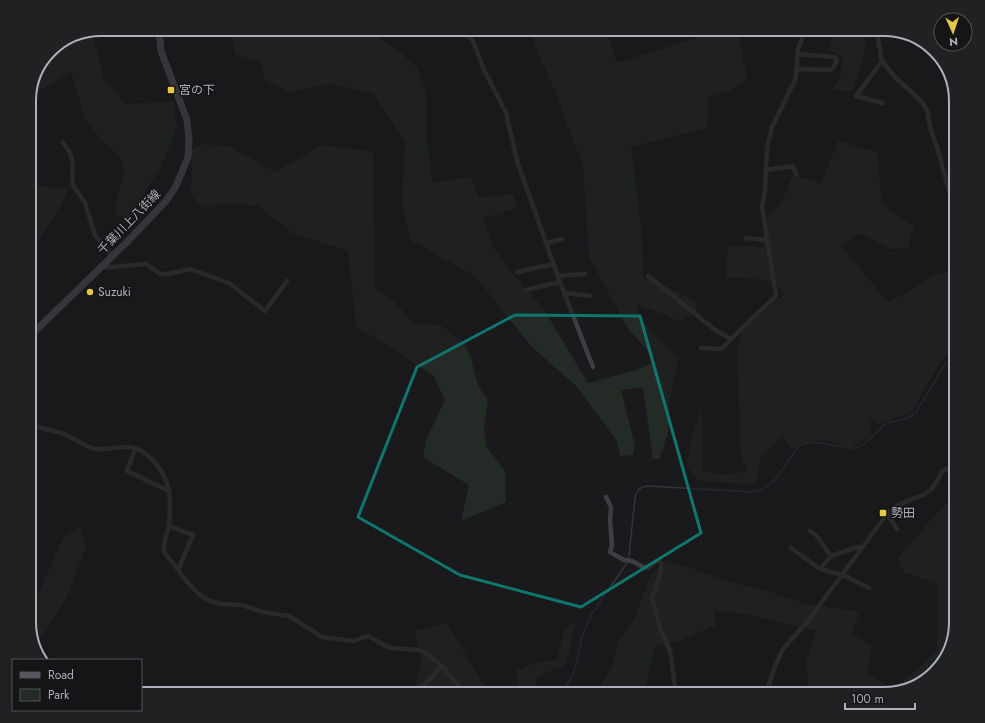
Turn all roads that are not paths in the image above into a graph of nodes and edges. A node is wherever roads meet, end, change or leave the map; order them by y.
1 (160, 36) edge
2 (467, 36) edge
3 (802, 36) edge
4 (877, 36) edge
5 (797, 54) junction
6 (882, 61) junction
7 (797, 69) junction
8 (883, 103) dead end
9 (64, 143) dead end
10 (766, 170) junction
11 (796, 174) dead end
12 (949, 187) edge
13 (746, 238) dead end
14 (562, 239) dead end
15 (767, 240) junction
16 (546, 243) junction
17 (112, 256) junction
18 (554, 264) junction
19 (100, 268) junction
20 (517, 272) dead end
21 (585, 274) dead end
22 (558, 276) junction
23 (648, 276) dead end
24 (287, 281) dead end
25 (560, 282) junction
26 (526, 290) dead end
27 (565, 293) junction
28 (590, 296) dead end
29 (36, 330) edge
30 (731, 339) junction
31 (701, 348) dead end
32 (593, 367) dead end
33 (36, 427) edge
34 (135, 449) junction
35 (949, 468) edge
36 (169, 491) junction
37 (606, 497) dead end
38 (887, 514) junction
39 (169, 526) junction
40 (897, 529) dead end
41 (810, 531) dead end
42 (791, 548) dead end
43 (861, 548) junction
44 (831, 556) junction
45 (820, 569) junction
46 (178, 570) junction
47 (843, 575) junction
48 (869, 588) dead end
49 (442, 666) junction
50 (422, 687) edge
51 (460, 687) edge
52 (675, 687) edge
53 (768, 687) edge

1 - 17 main road, 千葉川上八街線
2 - 16 street
3 - 5 street
4 - 6 street
5 - 7 street
5 - 7 street
6 - 8 street
6 - 12 street
7 - 10 street
9 - 17 street
10 - 11 street
10 - 15 street
13 - 15 street
14 - 16 street
15 - 30 street
16 - 18 street
17 - 19 main road, 千葉川上八街線
18 - 20 street
18 - 22 street
19 - 24 street
19 - 29 main road, 千葉川上八街線
21 - 22 street
22 - 25 street
23 - 30 street
25 - 26 street
25 - 27 street
27 - 28 street
27 - 32 street
30 - 31 street
33 - 34 street
34 - 36 street
34 - 36 street
35 - 38 street
36 - 39 street
37 - 52 street
38 - 40 street
38 - 43 street
39 - 46 street
39 - 46 street
41 - 44 street
42 - 45 street
43 - 44 street
43 - 47 street
44 - 45 street
45 - 47 street
46 - 49 street
47 - 48 street
47 - 53 street
49 - 50 street
49 - 51 street

